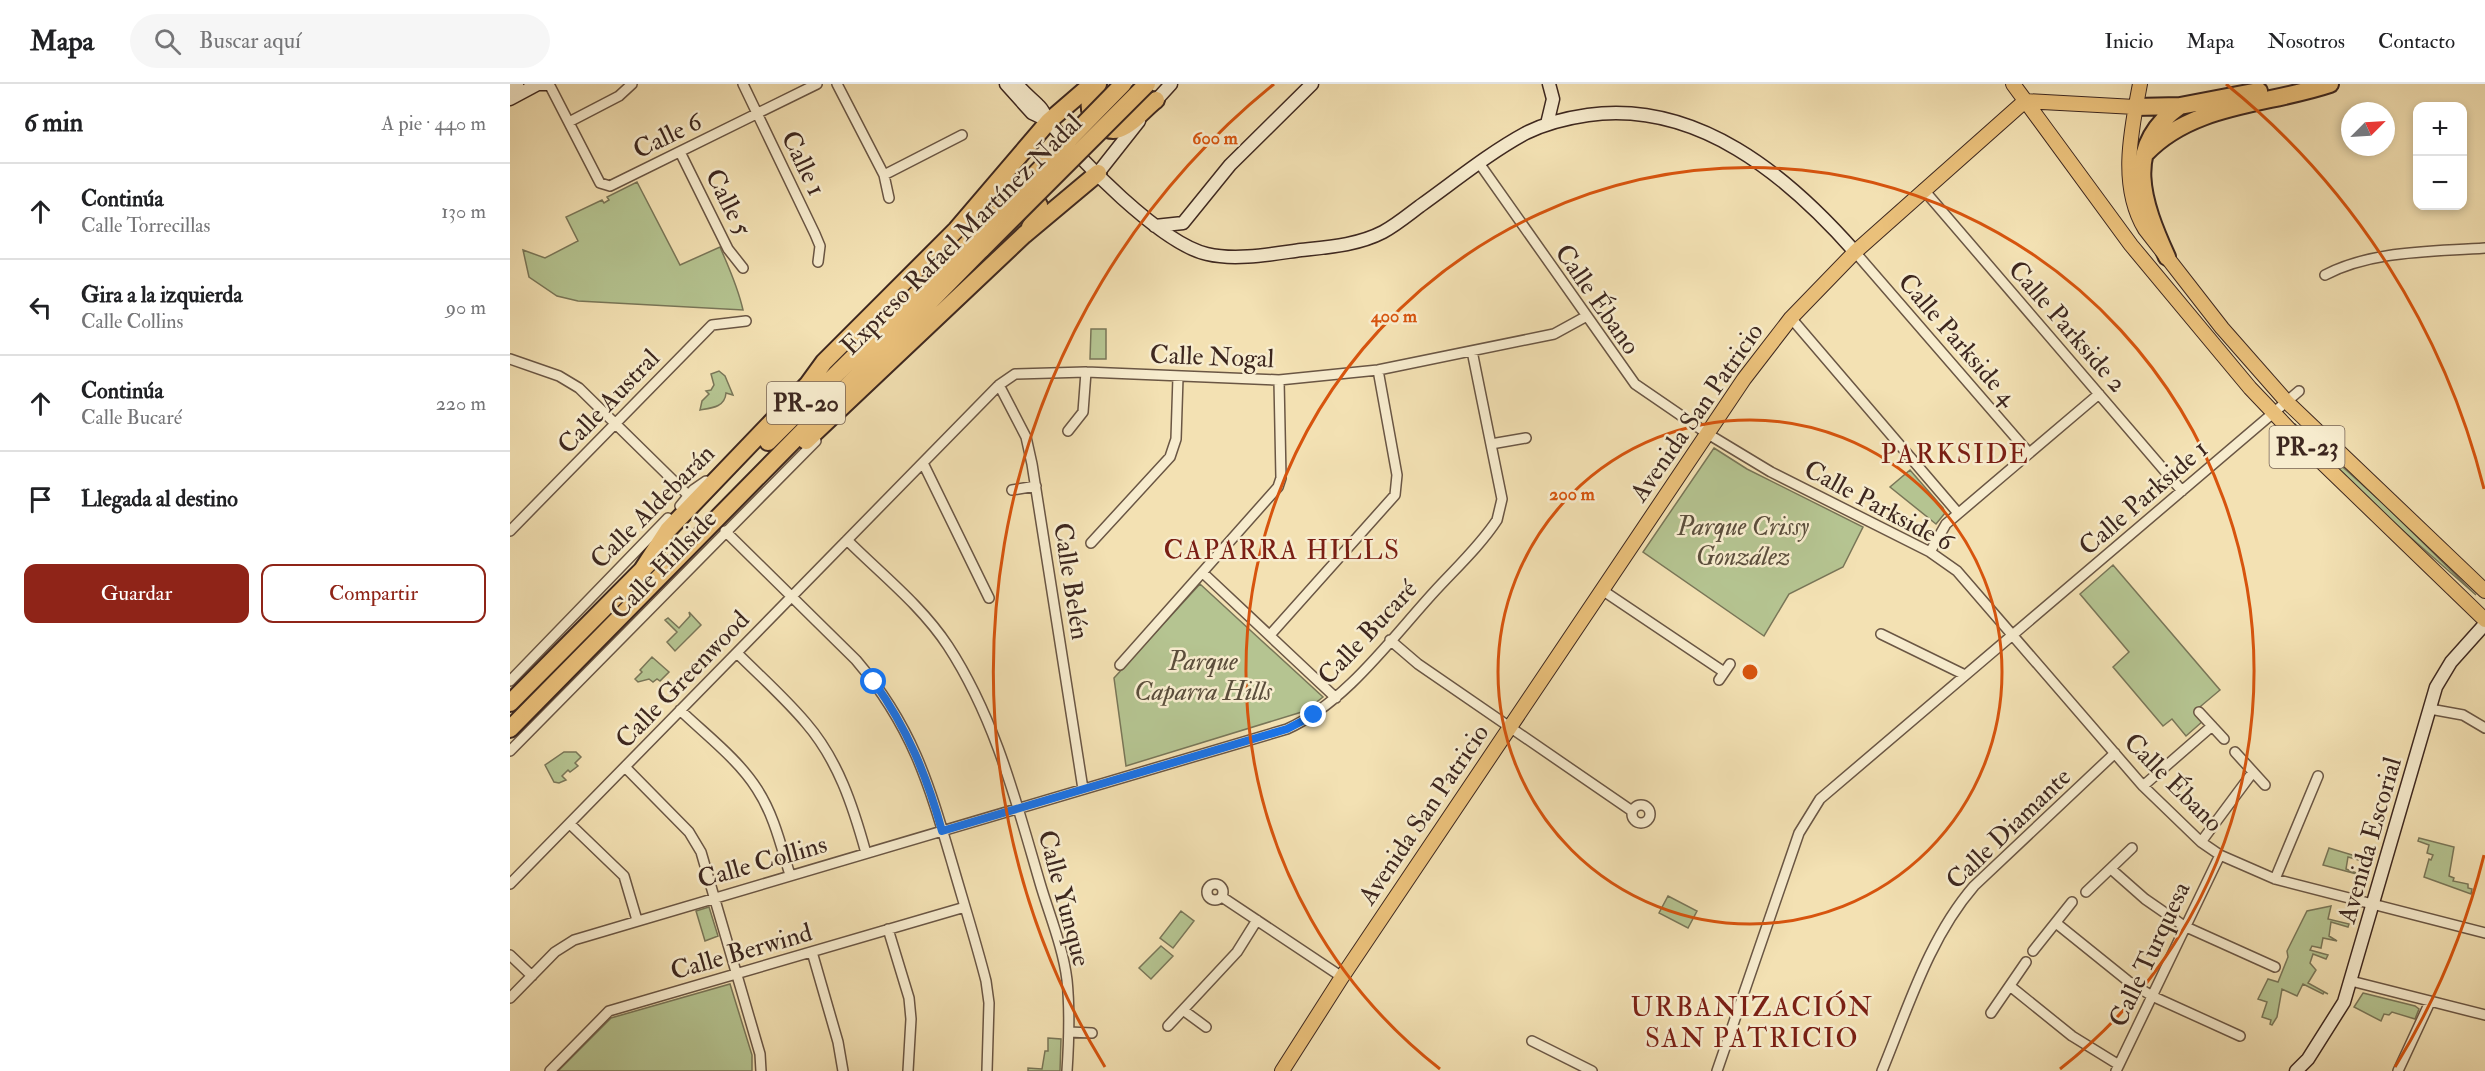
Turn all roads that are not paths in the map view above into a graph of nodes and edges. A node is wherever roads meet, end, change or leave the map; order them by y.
1 (517, 84) edge
2 (548, 84) edge
3 (632, 84) edge
4 (743, 84) edge
5 (817, 84) edge
6 (837, 84) edge
7 (1006, 84) edge
8 (1017, 84) edge
9 (1092, 84) edge
10 (1098, 84) edge
11 (1123, 84) edge
12 (1147, 84) edge
13 (1172, 84) edge
14 (1312, 84) edge
15 (1549, 84) edge
16 (2013, 84) edge
17 (2140, 84) edge
18 (2261, 84) edge
19 (2293, 84) edge
20 (2330, 84) edge
21 (510, 88) edge
22 (510, 99) edge
23 (1553, 99) junction
24 (1156, 100) junction
25 (2217, 100) junction
26 (2025, 101) junction
27 (2180, 106) junction
28 (2135, 107) junction
29 (758, 114) junction
30 (1571, 117) junction
31 (1049, 121) junction
32 (569, 122) junction
33 (1547, 124) junction
34 (962, 135) dead end
35 (680, 152) junction
36 (2146, 153) junction
37 (1479, 163) junction
38 (1098, 173) junction
39 (884, 175) junction
40 (1923, 189) junction
41 (986, 194) junction
42 (889, 198) dead end
43 (1183, 223) junction
44 (1155, 226) junction
45 (1024, 235) junction
46 (977, 244) junction
47 (1189, 247) junction
48 (2485, 248) edge
49 (1855, 252) junction
50 (2167, 257) junction
51 (818, 262) dead end
52 (743, 268) dead end
53 (2325, 275) dead end
54 (1585, 317) junction
55 (1791, 318) junction
56 (746, 321) dead end
57 (1472, 351) junction
58 (510, 359) edge
59 (824, 362) junction
60 (1378, 370) junction
61 (1086, 372) junction
62 (1178, 377) junction
63 (1279, 380) junction
64 (999, 385) junction
65 (2299, 391) dead end
66 (2098, 394) junction
67 (2287, 402) junction
68 (845, 407) junction
69 (2272, 414) junction
70 (615, 424) junction
71 (1068, 431) dead end
72 (1708, 434) junction
73 (1526, 438) dead end
74 (1491, 444) junction
75 (2029, 453) junction
76 (923, 463) junction
77 (1036, 486) junction
78 (1012, 490) dead end
79 (2182, 491) junction
80 (740, 493) junction
81 (688, 495) junction
82 (883, 504) joint
83 (1958, 513) junction
84 (510, 531) edge
85 (725, 531) junction
86 (847, 540) junction
87 (1091, 543) dead end
88 (1930, 552) junction
89 (642, 570) junction
90 (1203, 573) junction
91 (1602, 590) junction
92 (2485, 591) edge
93 (792, 597) junction
94 (989, 598) dead end
95 (2485, 622) edge
96 (1881, 634) dead end
97 (1270, 635) junction
98 (2013, 635) junction
99 (1390, 640) junction
100 (737, 653) junction
101 (1120, 665) dead end
102 (1724, 672) dead end
103 (1965, 675) junction
104 (510, 681) edge
105 (1336, 698) junction
106 (510, 703) edge
107 (2430, 709) junction
108 (680, 710) junction
109 (2199, 712) dead end
110 (2212, 726) junction
111 (1511, 727) junction
112 (2485, 728) edge
113 (510, 729) edge
114 (2224, 740) dead end
115 (510, 751) edge
116 (2235, 752) dead end
117 (2115, 753) junction
118 (625, 767) junction
119 (2253, 772) junction
120 (2319, 776) dead end
121 (2265, 785) dead end
122 (2143, 786) junction
123 (1083, 789) junction
124 (1046, 800) joint
125 (1019, 808) junction
126 (1632, 811) dead end
127 (570, 824) junction
128 (942, 831) junction
129 (2201, 842) junction
130 (2132, 848) dead end
131 (866, 853) junction
132 (2220, 855) junction
133 (2111, 869) junction
134 (790, 875) junction
135 (2275, 879) junction
136 (510, 885) edge
137 (2086, 892) dead end
138 (714, 897) junction
139 (1222, 897) dead end
140 (2072, 902) dead end
141 (2374, 906) junction
142 (965, 907) junction
143 (637, 920) junction
144 (1257, 921) junction
145 (2056, 923) junction
146 (2184, 926) junction
147 (888, 929) junction
148 (2485, 933) edge
149 (2033, 951) dead end
150 (812, 952) junction
151 (510, 955) edge
152 (2026, 962) dead end
153 (2275, 967) dead end
154 (736, 974) junction
155 (531, 976) junction
156 (1342, 977) junction
157 (2351, 981) junction
158 (2010, 986) junction
159 (2152, 996) junction
160 (510, 998) edge
161 (2430, 1002) junction
162 (1183, 1010) junction
163 (1991, 1013) dead end
164 (2485, 1016) edge
165 (1168, 1026) dead end
166 (1206, 1027) dead end
167 (1069, 1032) junction
168 (1092, 1033) dead end
169 (2240, 1036) dead end
170 (1532, 1041) dead end
171 (2118, 1068) edge
172 (550, 1071) edge
173 (762, 1071) edge
174 (843, 1071) edge
175 (908, 1071) edge
176 (987, 1071) edge
177 (1067, 1071) edge
178 (1282, 1071) edge
179 (1592, 1071) edge
180 (1717, 1071) edge
181 (1882, 1071) edge
182 (2296, 1071) edge
183 (2397, 1071) edge

1 - 21 street
2 - 22 street
2 - 32 street
3 - 32 street
4 - 29 street, Calle 1
5 - 29 street, Calle 6
6 - 39 street
7 - 31 street
8 - 31 street
9 - 31 highway
10 - 24 highway
11 - 46 highway, Expreso Rafael Martínez Nadal / PR-20, bridge
12 - 46 highway, Expreso Rafael Martínez Nadal / PR-20, bridge
13 - 24 street
14 - 43 street
15 - 23 street
16 - 26 main road
17 - 28 main road, PR-23
18 - 25 highway
19 - 25 highway
20 - 36 highway
23 - 30 street
23 - 33 street
24 - 38 street
25 - 27 highway
26 - 28 main road
26 - 40 main road, Avenida San Patricio
26 - 69 main road, PR-23
27 - 28 highway
27 - 36 highway
28 - 50 main road, PR-23
29 - 35 street, Calle 6
29 - 51 street, Calle 1
30 - 33 street
30 - 49 street
31 - 38 street
31 - 41 highway
32 - 35 street, Calle 6
33 - 37 street
34 - 39 street
35 - 52 street, Calle 5
36 - 50 highway
37 - 47 street
37 - 54 street, Calle Ébano
38 - 44 street
38 - 45 highway
39 - 42 street
40 - 49 main road, Avenida San Patricio
40 - 66 street, Calle Parkside 2
41 - 45 highway
41 - 59 highway
43 - 44 street
43 - 47 street
44 - 47 street
45 - 68 highway
46 - 80 highway, Expreso Rafael Martínez Nadal / PR-20
46 - 89 highway, Expreso Rafael Martínez Nadal / PR-20
48 - 53 street
49 - 55 main road, Avenida San Patricio
49 - 75 street, Calle Parkside 4
50 - 67 main road, PR-23
54 - 57 street, Calle Nogal
54 - 72 street, Calle Ébano
55 - 72 main road, Avenida San Patricio
55 - 83 street
56 - 70 street, Calle Austral
57 - 60 street, Calle Nogal
57 - 74 street, Calle Bucaré
58 - 70 street
59 - 81 street, Calle Aldebarán
59 - 89 highway
60 - 63 street, Calle Nogal
60 - 97 street
61 - 62 street, Calle Nogal
61 - 64 street, Calle Nogal
61 - 71 street
62 - 63 street, Calle Nogal
62 - 87 street
63 - 90 street
64 - 76 street, Calle Nogal
64 - 77 street, Calle Belén
65 - 67 street, Calle Parkside 1
66 - 75 street
66 - 79 street, Calle Parkside 2
67 - 69 street, Calle Parkside 1
67 - 92 main road, PR-23
68 - 80 highway
68 - 85 street, Calle Hillside
69 - 79 street, Calle Parkside 1
69 - 95 main road, PR-23
70 - 81 street
70 - 84 street, Calle Austral
72 - 88 street, Calle Parkside 6
72 - 91 main road, Avenida San Patricio
73 - 74 street
74 - 99 street, Calle Bucaré
75 - 83 street
76 - 82 street, Calle Nogal
76 - 94 street
77 - 78 street
77 - 123 street, Calle Belén
79 - 98 street, Calle Parkside 1
80 - 113 highway, Expreso Rafael Martínez Nadal / PR-20
81 - 104 street, Calle Aldebarán
82 - 86 street, Calle Greenwood
83 - 88 street
85 - 93 street
85 - 115 street, Calle Hillside
86 - 93 street, Calle Greenwood
86 - 125 street, Calle Yunque
88 - 98 street, Calle Parkside 6
89 - 106 highway, Expreso Rafael Martínez Nadal / PR-20
90 - 97 street
90 - 101 street
91 - 102 street
91 - 111 main road, Avenida San Patricio
93 - 100 street, Calle Greenwood
93 - 128 street
95 - 107 street, Avenida Escorial
96 - 103 street
97 - 105 street
98 - 103 street, Calle Parkside 1
98 - 117 street, Calle Ébano
99 - 105 street, Calle Bucaré
99 - 111 street
100 - 108 street, Calle Greenwood
100 - 131 street
103 - 180 street, Calle Parkside 1
105 - 123 street, Calle Bucaré
107 - 112 street
107 - 141 street, Avenida Escorial
108 - 118 street, Calle Greenwood
108 - 134 street
109 - 110 street
110 - 114 street
110 - 122 street
111 - 126 street
111 - 156 main road, Avenida San Patricio
116 - 119 street
117 - 122 street, Calle Ébano
117 - 181 street, Calle Diamante
118 - 127 street, Calle Greenwood
118 - 138 street
119 - 121 street
119 - 129 street
120 - 135 street
122 - 129 street, Calle Ébano
123 - 124 street, Calle Bucaré
124 - 125 street, Calle Collins
125 - 128 street, Calle Collins
125 - 167 street, Calle Yunque
127 - 136 street, Calle Greenwood
127 - 143 street
128 - 131 street, Calle Collins
128 - 142 street
129 - 132 street, Calle Ébano
130 - 133 street
131 - 134 street, Calle Collins
132 - 135 street, Calle Ébano
132 - 146 street, Calle Turquesa
133 - 137 street
133 - 146 street
134 - 138 street, Calle Collins
135 - 141 street, Calle Ébano
138 - 143 street, Calle Collins
138 - 154 street
139 - 144 street
140 - 145 street
141 - 148 street, Calle Ébano
141 - 157 street, Avenida Escorial
142 - 147 street, Calle Berwind
142 - 176 street
143 - 155 street, Calle Collins
144 - 156 street
144 - 162 street
145 - 149 street
145 - 159 street
146 - 153 street
146 - 159 street, Calle Turquesa
147 - 150 street, Calle Berwind
147 - 175 street
150 - 154 street, Calle Berwind
150 - 174 street
151 - 155 street
152 - 158 street
154 - 172 street, Calle Berwind
154 - 173 street
155 - 160 street, Calle Collins
156 - 178 main road, Avenida San Patricio
157 - 161 street
157 - 182 street, Avenida Escorial
158 - 163 street
158 - 171 street
159 - 169 street
159 - 171 street, Calle Turquesa
161 - 164 street
161 - 183 street
162 - 165 street
162 - 166 street
167 - 168 street
167 - 177 street, Calle Yunque
170 - 179 street

